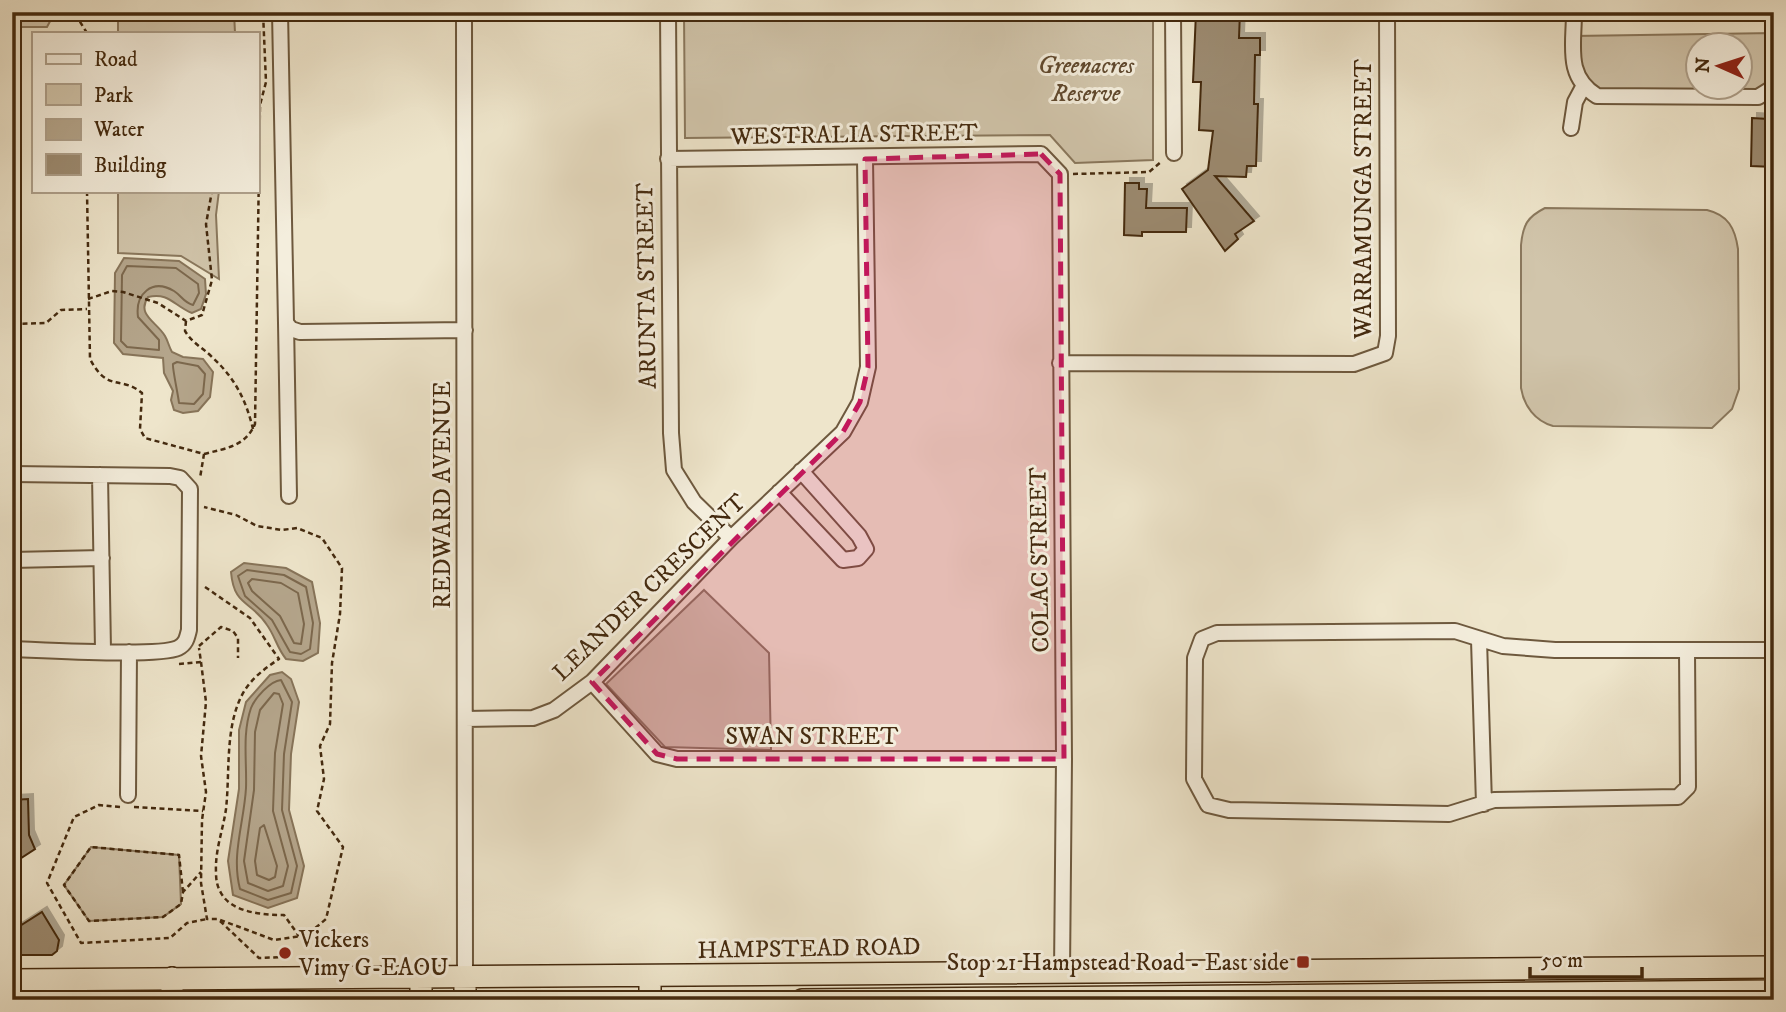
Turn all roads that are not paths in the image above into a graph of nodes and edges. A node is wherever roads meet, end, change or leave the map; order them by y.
1 (280, 12) edge
2 (464, 12) edge
3 (668, 12) edge
4 (1173, 12) edge
5 (1387, 12) edge
6 (1574, 12) edge
7 (1774, 86) edge
8 (1583, 87) junction
9 (1571, 128) dead end
10 (1174, 153) road end
11 (668, 159) junction
12 (865, 159) junction
13 (1060, 174) joint
14 (286, 323) junction
15 (465, 330) junction
16 (1060, 363) junction
17 (801, 471) junction
18 (12, 474) edge
19 (100, 475) junction
20 (779, 492) junction
21 (289, 496) dead end
22 (731, 538) junction
23 (102, 558) junction
24 (12, 560) edge
25 (1479, 640) junction
26 (12, 649) edge
27 (103, 650) junction
28 (1774, 650) edge
29 (1687, 651) junction
30 (129, 652) junction
31 (592, 682) junction
32 (465, 719) junction
33 (1064, 759) junction
34 (128, 795) dead end
35 (1484, 804) junction
36 (1774, 967) edge
37 (1388, 970) junction
38 (1643, 970) junction
39 (887, 972) junction
40 (1062, 972) junction
41 (1110, 972) junction
42 (650, 976) junction
43 (421, 977) junction
44 (465, 977) junction
45 (172, 978) junction
46 (12, 980) edge
47 (1774, 991) edge
48 (1642, 997) edge
49 (1062, 998) edge
50 (1389, 998) edge
51 (886, 999) edge
52 (172, 1000) edge
53 (421, 1000) edge
54 (466, 1000) edge
55 (650, 1000) edge
56 (802, 1000) edge
57 (1110, 1000) edge

1 - 14 street
2 - 15 street, REDWARD AVENUE
3 - 11 street, ARUNTA STREET
4 - 10 street
5 - 16 street, WARRAMUNGA STREET
6 - 8 street
7 - 8 street
8 - 9 street
11 - 12 street, WESTRALIA STREET
11 - 22 street, ARUNTA STREET
12 - 13 street, WESTRALIA STREET
12 - 17 street, LEANDER CRESCENT
13 - 16 street, COLAC STREET
14 - 15 street
14 - 21 street
15 - 32 street, REDWARD AVENUE
16 - 33 street, COLAC STREET
17 - 20 street, LEANDER CRESCENT
17 - 20 street, LEANDER CRESCENT
18 - 19 street
19 - 23 street
19 - 30 street
20 - 22 street, LEANDER CRESCENT
22 - 31 street, LEANDER CRESCENT
23 - 24 street
23 - 27 street
25 - 29 street
25 - 35 street
25 - 35 street
26 - 27 street
27 - 30 street
28 - 29 street
29 - 35 street
30 - 34 street
31 - 32 street, LEANDER CRESCENT
31 - 33 street, SWAN STREET
32 - 44 street, REDWARD AVENUE
33 - 40 street, COLAC STREET
36 - 38 highway, HAMPSTEAD ROAD
37 - 38 highway, HAMPSTEAD ROAD
37 - 41 highway, HAMPSTEAD ROAD
37 - 50 highway
38 - 48 highway
39 - 40 highway, HAMPSTEAD ROAD
39 - 42 highway, HAMPSTEAD ROAD
39 - 51 highway
40 - 41 highway, HAMPSTEAD ROAD
40 - 49 highway
41 - 57 highway
42 - 44 highway, HAMPSTEAD ROAD
42 - 55 highway
43 - 44 highway, HAMPSTEAD ROAD
43 - 45 highway, HAMPSTEAD ROAD
43 - 53 highway
44 - 54 highway
45 - 46 highway, HAMPSTEAD ROAD
45 - 52 highway
47 - 48 highway
48 - 50 highway
49 - 51 highway
49 - 57 highway
50 - 57 highway
51 - 56 highway

